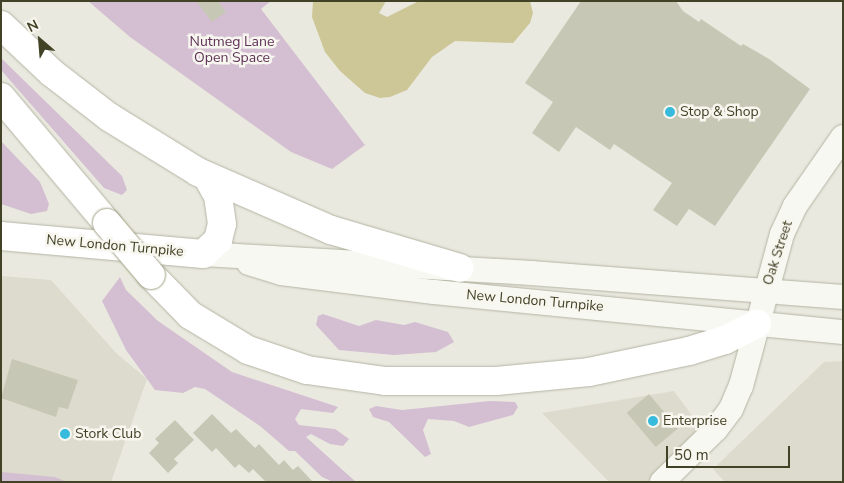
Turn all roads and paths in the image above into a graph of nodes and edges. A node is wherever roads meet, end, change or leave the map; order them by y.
1 (1, 25) edge
2 (1, 97) edge
3 (843, 137) edge
4 (207, 176) junction
5 (1, 236) edge
6 (216, 255) junction
7 (460, 268) junction
8 (766, 292) junction
9 (843, 297) edge
10 (757, 324) junction
11 (843, 332) edge
12 (662, 482) edge

1 - 4 main road
2 - 10 main road, bridge
3 - 8 street, Oak Street
4 - 6 main road
4 - 7 main road
5 - 6 main road, New London Turnpike
6 - 7 street, New London Turnpike
6 - 10 street, New London Turnpike
7 - 8 street, New London Turnpike
8 - 9 street, New London Turnpike
8 - 10 street, Oak Street
10 - 11 street, New London Turnpike
10 - 12 street, Oak Street

